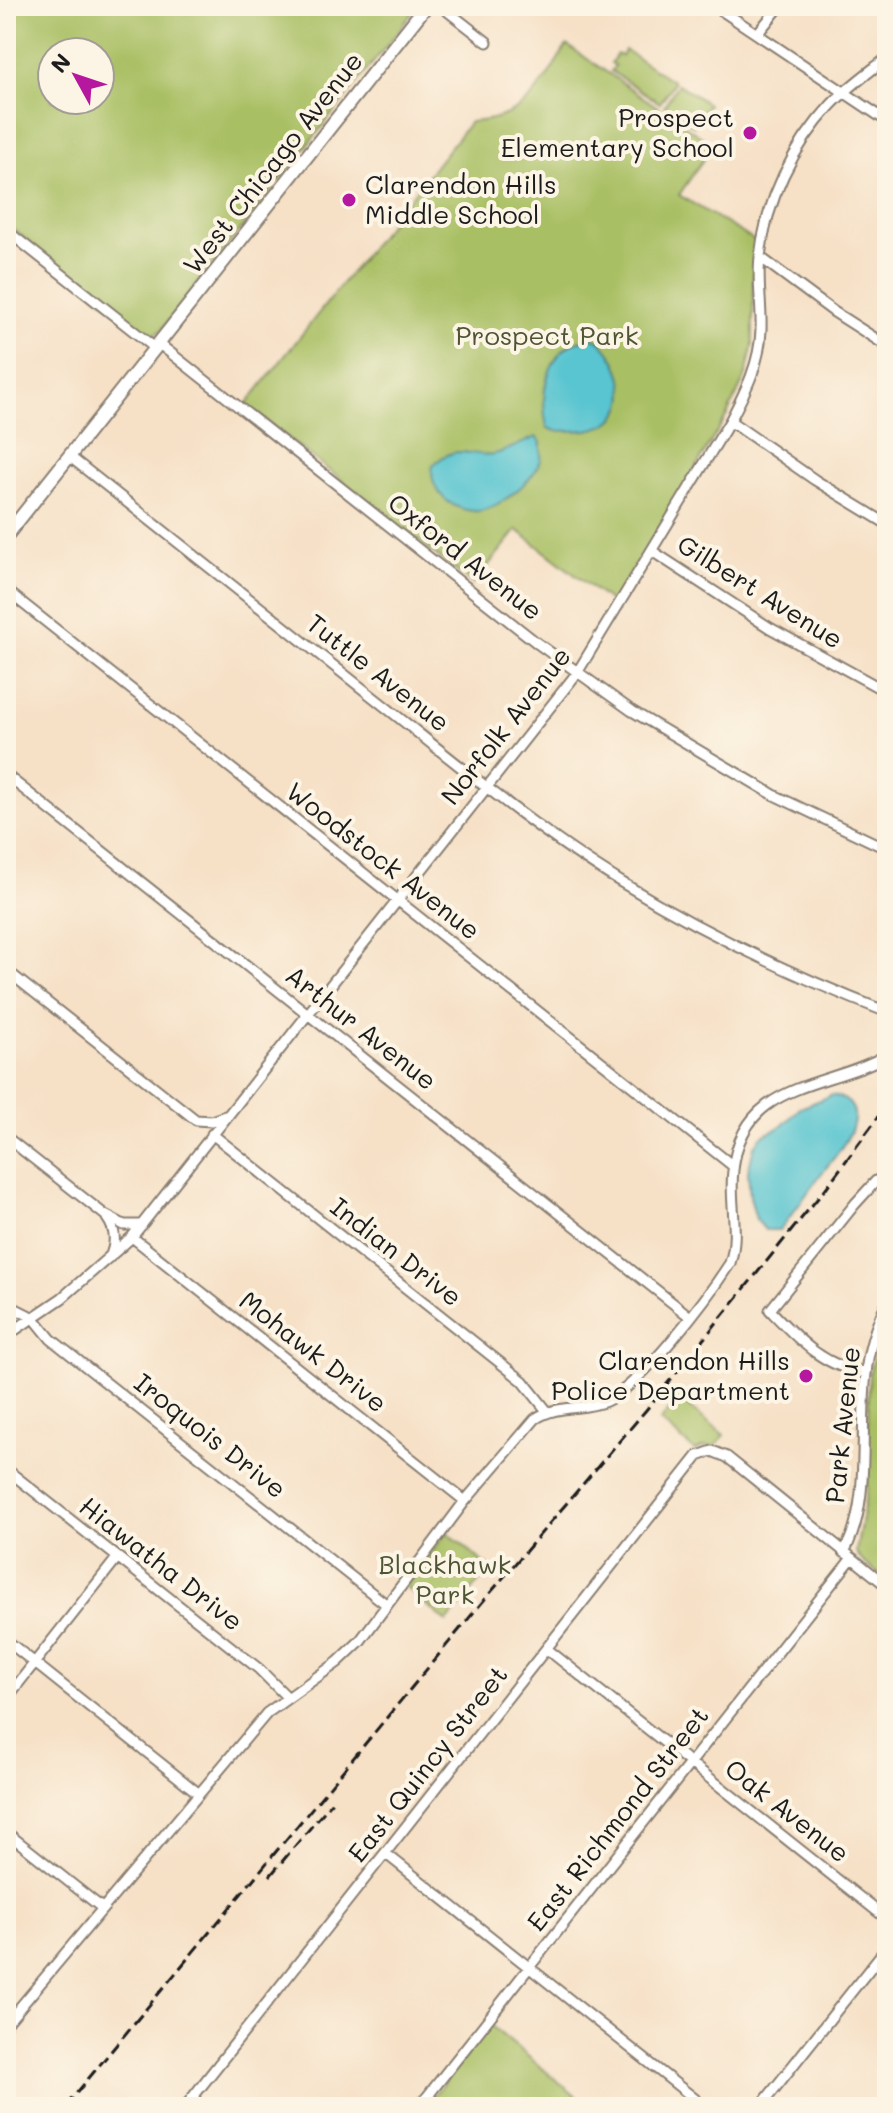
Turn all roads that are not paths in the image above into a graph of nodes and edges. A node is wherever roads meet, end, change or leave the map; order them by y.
1 (426, 6) edge
2 (441, 6) edge
3 (715, 6) edge
4 (780, 6) edge
5 (757, 34) junction
6 (487, 42) dead end
7 (887, 58) edge
8 (844, 92) junction
9 (887, 121) edge
10 (6, 230) edge
11 (760, 257) junction
12 (157, 346) junction
13 (887, 346) edge
14 (730, 421) junction
15 (69, 456) junction
16 (887, 524) edge
17 (6, 536) edge
18 (652, 551) junction
19 (6, 590) edge
20 (577, 673) junction
21 (887, 692) edge
22 (6, 775) edge
23 (487, 787) junction
24 (887, 849) edge
25 (397, 901) junction
26 (6, 970) edge
27 (887, 1012) edge
28 (307, 1014) junction
29 (887, 1055) edge
30 (227, 1115) junction
31 (196, 1120) junction
32 (212, 1134) junction
33 (6, 1137) edge
34 (202, 1147) junction
35 (733, 1166) junction
36 (887, 1176) edge
37 (105, 1215) junction
38 (142, 1225) junction
39 (132, 1237) junction
40 (109, 1258) junction
41 (887, 1302) edge
42 (6, 1306) edge
43 (689, 1316) junction
44 (34, 1318) junction
45 (6, 1334) edge
46 (866, 1372) junction
47 (547, 1411) junction
48 (6, 1469) edge
49 (465, 1501) junction
50 (848, 1555) junction
51 (117, 1558) junction
52 (887, 1586) edge
53 (387, 1605) junction
54 (6, 1640) edge
55 (547, 1649) junction
56 (35, 1663) junction
57 (287, 1697) junction
58 (6, 1699) edge
59 (691, 1763) junction
60 (198, 1793) junction
61 (6, 1832) edge
62 (385, 1853) junction
63 (102, 1908) junction
64 (887, 1919) edge
65 (887, 1947) edge
66 (529, 1967) junction
67 (6, 2024) edge
68 (185, 2107) edge
69 (419, 2107) edge
70 (705, 2107) edge
71 (760, 2107) edge

1 - 12 main road, West Chicago Avenue
2 - 6 street
3 - 5 street
4 - 5 street
5 - 8 street
7 - 8 street, Norfolk Avenue
8 - 9 street
8 - 11 street, Norfolk Avenue
10 - 12 street, Oxford Avenue
11 - 13 street
11 - 14 street, Norfolk Avenue
12 - 15 main road, West Chicago Avenue
12 - 20 street, Oxford Avenue
14 - 16 street
14 - 18 street, Norfolk Avenue
15 - 17 main road, West Chicago Avenue
15 - 23 street, Tuttle Avenue
18 - 20 street, Norfolk Avenue
18 - 21 street, Gilbert Avenue
19 - 25 street, Woodstock Avenue
20 - 23 street, Norfolk Avenue
20 - 24 street, Oxford Avenue
22 - 28 street, Arthur Avenue
23 - 25 street, Norfolk Avenue
23 - 27 street, Tuttle Avenue
25 - 28 street, Norfolk Avenue
25 - 35 street, Woodstock Avenue
26 - 31 street
28 - 30 street, Norfolk Avenue
28 - 43 street, Arthur Avenue
29 - 35 street
30 - 31 street
30 - 32 street, Norfolk Avenue
31 - 34 street
32 - 34 street, Norfolk Avenue
32 - 47 street, Indian Drive
33 - 37 street
34 - 38 street, Norfolk Avenue
35 - 43 street
36 - 46 street
37 - 38 street
37 - 40 street
38 - 39 street, Norfolk Avenue
39 - 40 street, Norfolk Avenue
39 - 49 street, Mohawk Drive
40 - 44 street, Norfolk Avenue
41 - 46 street, Park Avenue
42 - 44 street, Iroquois Drive
42 - 45 street, Iroquois Drive
43 - 47 street
44 - 45 street, Norfolk Avenue
44 - 53 street, Iroquois Drive
46 - 50 street, Park Avenue
47 - 49 street
48 - 51 street, Hiawatha Drive
49 - 53 street
50 - 52 street
50 - 55 street, East Quincy Street
50 - 59 street, East Richmond Street
51 - 56 street
51 - 57 street, Hiawatha Drive
53 - 57 street
54 - 56 street
55 - 59 street, Oak Avenue
55 - 62 street, East Quincy Street
56 - 58 street
56 - 60 street
57 - 60 street
59 - 64 street, Oak Avenue
59 - 66 street, East Richmond Street
60 - 63 street
61 - 63 street
62 - 66 street
62 - 68 street, East Quincy Street
63 - 67 street
65 - 71 street
66 - 69 street, East Richmond Street
66 - 70 street

